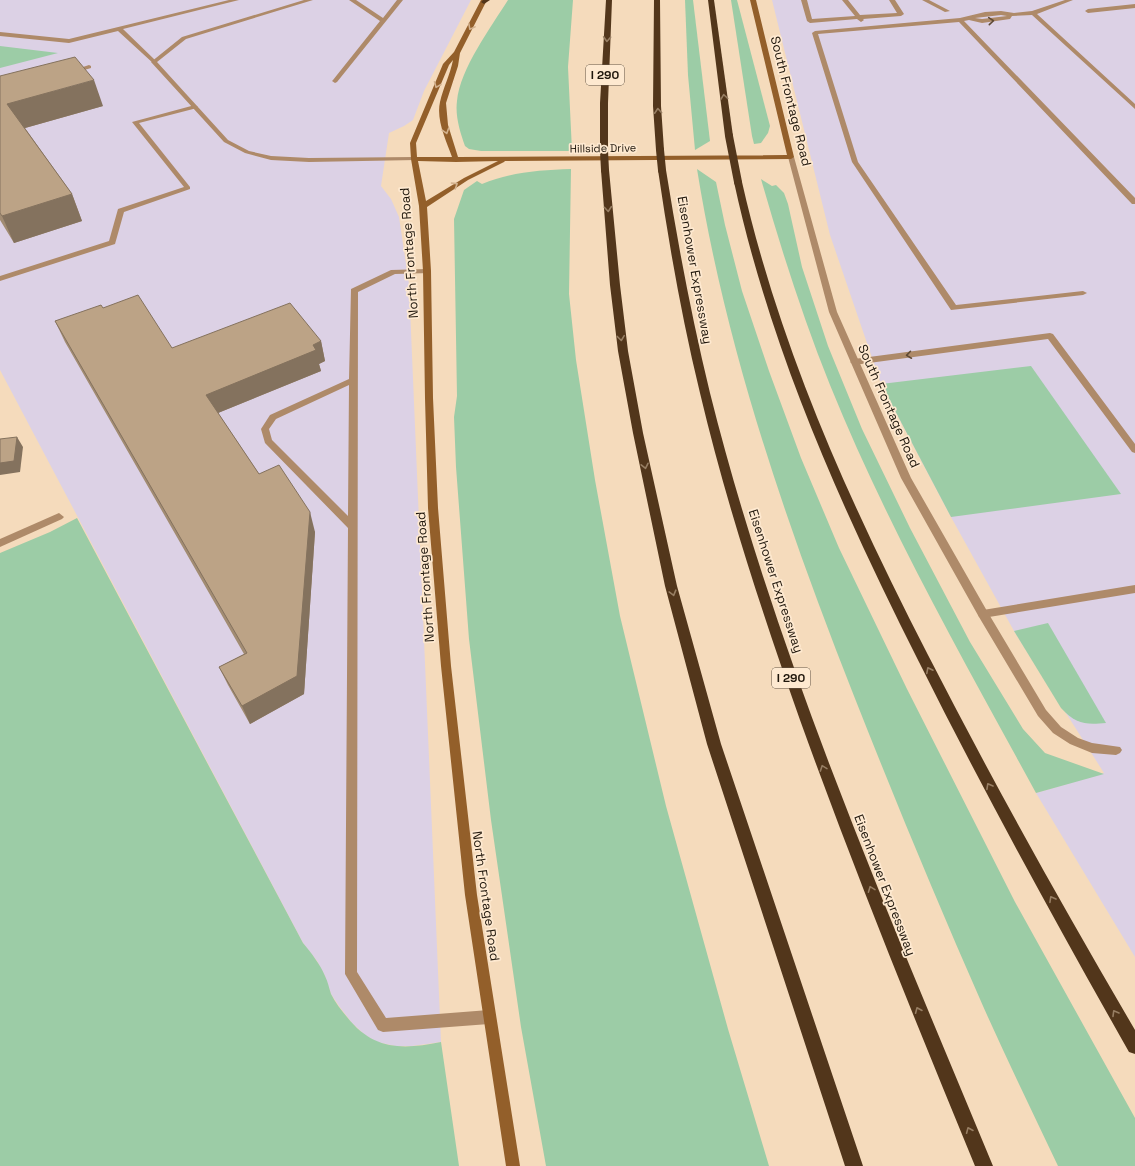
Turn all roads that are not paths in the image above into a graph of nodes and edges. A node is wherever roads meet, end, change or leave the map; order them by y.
1 (236, 0) edge
2 (310, 0) edge
3 (352, 0) edge
4 (400, 0) edge
5 (609, 0) edge
6 (657, 0) edge
7 (711, 0) edge
8 (753, 0) edge
9 (804, 0) edge
10 (845, 0) edge
11 (892, 0) edge
12 (925, 0) edge
13 (1070, 0) edge
14 (485, 1) edge
15 (1135, 6) edge
16 (1088, 10) dead end
17 (947, 11) dead end
18 (1033, 13) junction
19 (901, 14) junction
20 (859, 18) junction
21 (963, 19) junction
22 (383, 21) junction
23 (911, 25) junction
24 (868, 28) junction
25 (119, 30) junction
26 (0, 34) edge
27 (457, 53) junction
28 (154, 62) junction
29 (89, 67) dead end
30 (66, 73) edge
31 (335, 81) dead end
32 (195, 107) junction
33 (1135, 107) edge
34 (792, 157) junction
35 (414, 159) junction
36 (456, 160) junction
37 (505, 160) junction
38 (1135, 202) edge
39 (423, 206) junction
40 (427, 271) junction
41 (0, 279) edge
42 (1083, 293) dead end
43 (854, 362) junction
44 (354, 380) junction
45 (1135, 450) edge
46 (59, 517) dead end
47 (353, 527) junction
48 (0, 543) edge
49 (1135, 589) edge
50 (983, 614) junction
51 (1116, 750) dead end
52 (489, 1017) junction
53 (1135, 1046) edge
54 (513, 1166) edge
55 (854, 1166) edge
56 (984, 1166) edge

1 - 25 street
2 - 28 street
3 - 22 street
4 - 22 street
5 -> 55 highway, I 290, bridge
56 -> 6 highway, Eisenhower Expressway / I 290, bridge
53 -> 7 highway, bridge
8 - 34 main road, South Frontage Road
9 - 20 street
10 - 20 street
11 - 19 street
12 - 17 street
13 - 18 street
14 -> 27 main road, North Frontage Road
15 - 16 street
18 - 21 street
18 - 33 street
19 - 20 street
19 - 23 street
20 - 24 street
21 - 23 street
21 - 38 street
22 - 31 street
23 - 24 street
24 - 42 street
25 - 26 street
25 - 28 street
27 -> 35 main road, North Frontage Road
27 -> 36 main road
28 - 32 street
29 - 30 street
32 - 35 street
32 - 41 street
34 - 37 main road, Hillside Drive
34 - 43 street, South Frontage Road
35 - 36 main road, Hillside Drive
35 - 39 main road, North Frontage Road
36 - 37 main road, Hillside Drive
39 -> 37 main road
39 - 40 main road, North Frontage Road
40 - 44 street
40 - 52 main road, North Frontage Road
45 -> 43 street
43 - 50 street, South Frontage Road
44 - 47 street
44 - 47 street
46 - 48 street
47 - 52 street
49 - 50 street
50 - 51 street, South Frontage Road
52 - 54 main road, North Frontage Road

